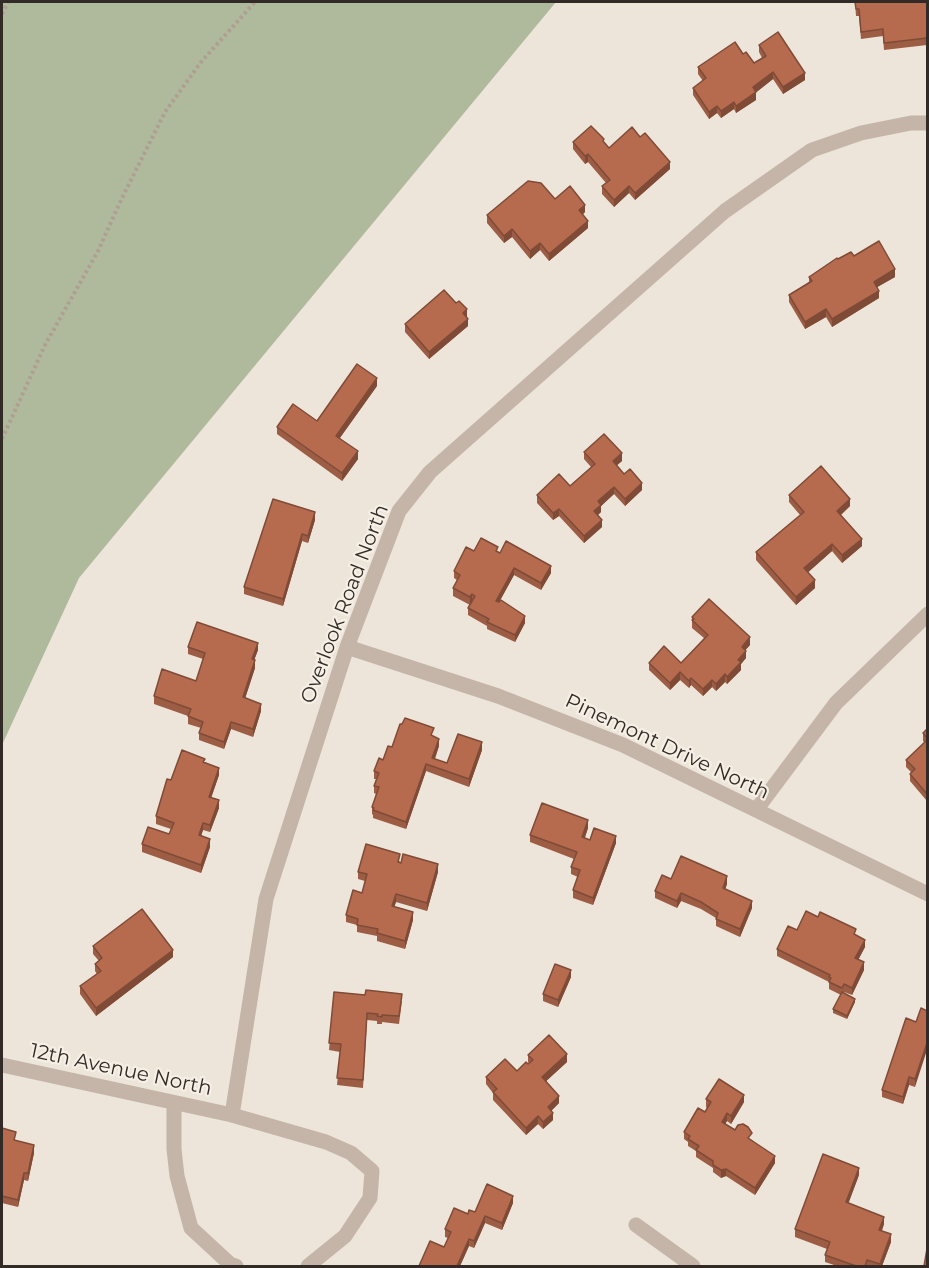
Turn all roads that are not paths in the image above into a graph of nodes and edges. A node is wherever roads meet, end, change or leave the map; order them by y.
1 (927, 123) edge
2 (927, 614) edge
3 (346, 647) junction
4 (756, 810) junction
5 (927, 894) edge
6 (2, 1065) edge
7 (174, 1103) junction
8 (232, 1115) junction
9 (636, 1225) dead end
10 (237, 1266) edge
11 (309, 1266) edge
12 (693, 1266) edge

1 - 3 street, Overlook Road North
2 - 4 street
3 - 4 street, Pinemont Drive North
3 - 8 street, Overlook Road North
4 - 5 street, Pinemont Drive North
6 - 7 street, 12th Avenue North
7 - 8 street, 12th Avenue North
7 - 10 street
8 - 11 street, 12th Avenue North
9 - 12 street

